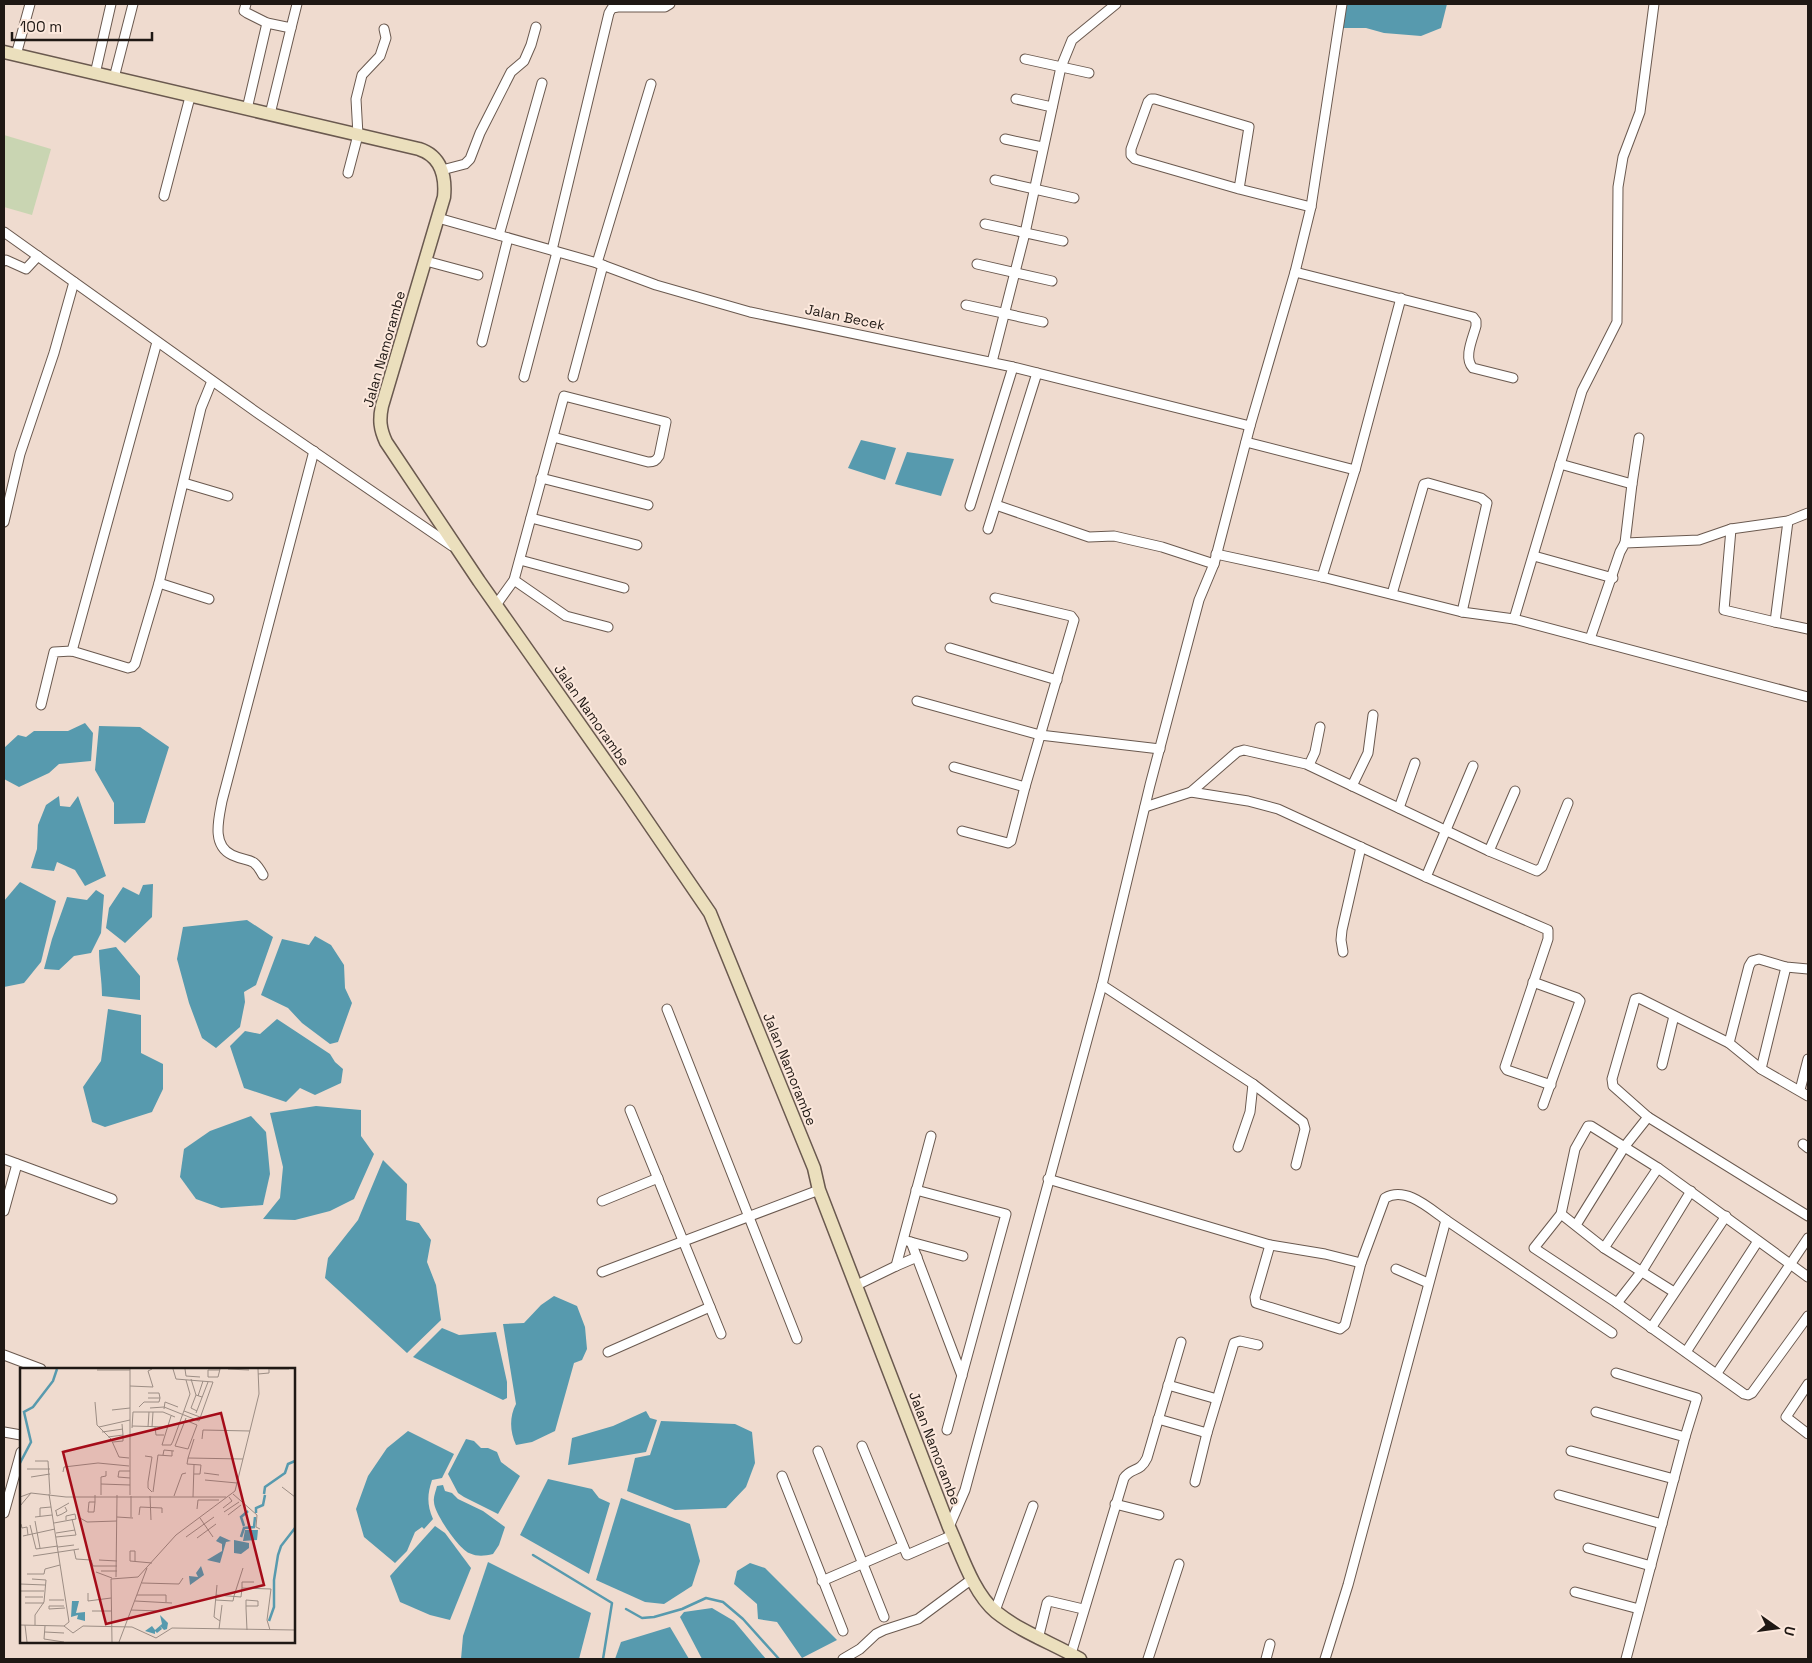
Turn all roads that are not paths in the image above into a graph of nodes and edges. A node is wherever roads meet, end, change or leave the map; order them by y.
1 (30, 4) edge
2 (112, 4) edge
3 (133, 4) edge
4 (246, 4) edge
5 (297, 4) edge
6 (670, 4) edge
7 (1116, 4) edge
8 (1342, 4) edge
9 (1654, 4) edge
10 (268, 23) junction
11 (536, 27) dead end
12 (291, 28) junction
13 (384, 29) dead end
14 (10, 54) edge
15 (1025, 59) dead end
16 (1061, 67) junction
17 (1089, 73) dead end
18 (95, 74) junction
19 (114, 78) junction
20 (542, 83) dead end
21 (651, 84) dead end
22 (190, 96) junction
23 (1016, 98) dead end
24 (1052, 107) junction
25 (247, 109) junction
26 (270, 114) junction
27 (358, 135) junction
28 (1005, 139) dead end
29 (1042, 147) junction
30 (442, 170) junction
31 (348, 173) dead end
32 (995, 180) dead end
33 (1239, 189) junction
34 (1034, 190) junction
35 (164, 196) dead end
36 (1074, 198) dead end
37 (1310, 207) junction
38 (438, 218) junction
39 (985, 224) dead end
40 (4, 232) edge
41 (1025, 232) junction
42 (503, 236) junction
43 (1063, 241) dead end
44 (555, 251) junction
45 (38, 256) junction
46 (4, 260) edge
47 (426, 261) junction
48 (600, 264) junction
49 (977, 264) dead end
50 (1015, 272) junction
51 (1295, 272) junction
52 (478, 275) dead end
53 (1052, 281) dead end
54 (74, 282) junction
55 (1401, 298) junction
56 (966, 305) dead end
57 (1005, 314) junction
58 (1043, 322) dead end
59 (157, 342) junction
60 (482, 342) dead end
61 (992, 362) junction
62 (1013, 367) junction
63 (1037, 373) junction
64 (524, 377) dead end
65 (573, 377) dead end
66 (1512, 378) dead end
67 (212, 381) junction
68 (1250, 426) junction
69 (553, 437) junction
70 (1640, 438) dead end
71 (1246, 442) junction
72 (314, 451) junction
73 (1560, 464) junction
74 (1355, 470) junction
75 (542, 478) junction
76 (184, 483) junction
77 (1632, 484) junction
78 (228, 496) dead end
79 (648, 504) dead end
80 (996, 505) junction
81 (970, 506) dead end
82 (1808, 512) edge
83 (531, 518) junction
84 (1788, 520) junction
85 (4, 522) edge
86 (988, 529) dead end
87 (1731, 529) junction
88 (1625, 543) junction
89 (637, 545) dead end
90 (460, 551) junction
91 (1216, 554) junction
92 (1534, 556) junction
93 (520, 560) junction
94 (1214, 564) junction
95 (1322, 577) junction
96 (1613, 578) junction
97 (514, 580) junction
98 (159, 583) junction
99 (624, 588) dead end
100 (1392, 594) junction
101 (209, 598) dead end
102 (995, 598) dead end
103 (496, 605) junction
104 (1462, 612) junction
105 (1514, 618) junction
106 (1775, 622) junction
107 (608, 627) dead end
108 (1808, 628) edge
109 (1590, 639) junction
110 (950, 648) dead end
111 (72, 651) junction
112 (1057, 680) junction
113 (1808, 697) edge
114 (917, 700) dead end
115 (41, 705) dead end
116 (1373, 715) dead end
117 (1320, 727) dead end
118 (1040, 735) junction
119 (1160, 749) junction
120 (1416, 763) dead end
121 (1309, 765) junction
122 (954, 766) dead end
123 (1473, 766) dead end
124 (1352, 786) junction
125 (1025, 787) junction
126 (1515, 791) dead end
127 (1191, 792) junction
128 (1568, 803) dead end
129 (1145, 807) junction
130 (1399, 808) junction
131 (1446, 830) junction
132 (962, 831) dead end
133 (1361, 847) junction
134 (1489, 851) junction
135 (263, 875) dead end
136 (1426, 877) junction
137 (1343, 952) dead end
138 (1786, 967) junction
139 (1808, 970) edge
140 (1532, 982) junction
141 (1102, 985) junction
142 (667, 1009) dead end
143 (1674, 1016) junction
144 (1729, 1043) junction
145 (1808, 1059) edge
146 (1662, 1065) dead end
147 (1761, 1069) junction
148 (1253, 1084) junction
149 (1551, 1084) junction
150 (1800, 1090) junction
151 (1808, 1096) edge
152 (1543, 1105) dead end
153 (630, 1110) dead end
154 (1648, 1117) junction
155 (931, 1136) dead end
156 (1625, 1146) junction
157 (1238, 1147) dead end
158 (4, 1159) edge
159 (17, 1164) junction
160 (1296, 1165) dead end
161 (1658, 1168) junction
162 (658, 1178) junction
163 (1048, 1179) junction
164 (819, 1190) junction
165 (916, 1190) junction
166 (1691, 1191) junction
167 (112, 1199) dead end
168 (602, 1201) dead end
169 (4, 1211) edge
170 (1561, 1214) junction
171 (1726, 1216) junction
172 (1808, 1216) edge
173 (747, 1217) junction
174 (1446, 1220) junction
175 (1576, 1225) junction
176 (1808, 1238) edge
177 (684, 1241) junction
178 (907, 1241) junction
179 (1758, 1241) junction
180 (1270, 1245) junction
181 (1604, 1248) junction
182 (962, 1256) dead end
183 (917, 1258) junction
184 (1361, 1263) junction
185 (1790, 1263) junction
186 (896, 1266) junction
187 (1396, 1269) dead end
188 (1642, 1271) junction
189 (602, 1272) dead end
190 (1808, 1277) edge
191 (1428, 1283) junction
192 (857, 1286) junction
193 (1674, 1292) junction
194 (1617, 1303) junction
195 (710, 1307) junction
196 (1808, 1316) edge
197 (1650, 1328) junction
198 (1612, 1333) dead end
199 (721, 1334) dead end
200 (797, 1339) dead end
201 (1181, 1342) dead end
202 (1258, 1345) dead end
203 (608, 1352) dead end
204 (1686, 1352) junction
205 (4, 1354) edge
206 (39, 1368) edge
207 (1616, 1373) dead end
208 (1717, 1373) junction
209 (962, 1376) junction
210 (1808, 1384) edge
211 (1168, 1385) junction
212 (1217, 1400) junction
213 (1596, 1412) dead end
214 (1158, 1419) junction
215 (947, 1430) dead end
216 (4, 1432) edge
217 (1207, 1434) junction
218 (1808, 1434) edge
219 (20, 1435) edge
220 (1685, 1437) junction
221 (862, 1446) dead end
222 (818, 1451) dead end
223 (1571, 1451) dead end
224 (20, 1456) edge
225 (782, 1476) dead end
226 (1674, 1479) junction
227 (1195, 1482) dead end
228 (1559, 1494) dead end
229 (1115, 1504) junction
230 (1033, 1506) dead end
231 (4, 1513) edge
232 (1159, 1515) dead end
233 (1662, 1524) junction
234 (951, 1531) junction
235 (903, 1546) junction
236 (1588, 1548) dead end
237 (863, 1563) junction
238 (1180, 1564) dead end
239 (1651, 1566) junction
240 (972, 1579) junction
241 (822, 1580) junction
242 (1575, 1592) dead end
243 (1083, 1609) junction
244 (1639, 1610) junction
245 (995, 1611) junction
246 (884, 1617) dead end
247 (843, 1631) dead end
248 (1038, 1639) junction
249 (1270, 1644) dead end
250 (1075, 1657) edge
251 (843, 1659) edge
252 (1148, 1659) edge
253 (1266, 1659) edge
254 (1325, 1659) edge
255 (1626, 1659) edge

1 - 14 street
2 - 18 street
3 - 19 street
4 - 10 street
5 - 12 street
6 - 44 street
7 - 16 street
8 - 37 street
9 - 73 street
10 - 12 street
10 - 25 street
11 - 30 street
12 - 26 street
13 - 27 street
14 - 18 main road
15 - 16 street
16 - 17 street
16 - 24 street
18 - 19 main road
19 - 22 main road
20 - 42 street
21 - 48 street
22 - 25 main road
22 - 35 street
23 - 24 street
24 - 29 street
25 - 26 main road
26 - 27 main road
27 - 30 main road
27 - 31 street
28 - 29 street
29 - 34 street
30 - 38 main road, Jalan Namorambe
32 - 34 street
33 - 33 street
33 - 37 street
34 - 36 street
34 - 41 street
37 - 51 street
38 - 42 street, Jalan Becek
38 - 47 main road, Jalan Namorambe
39 - 41 street
40 - 45 street
41 - 43 street
41 - 50 street
42 - 44 street, Jalan Becek
42 - 60 street
44 - 48 street, Jalan Becek
44 - 64 street
45 - 46 street
45 - 54 street
47 - 52 street
47 - 90 main road, Jalan Namorambe
48 - 61 street, Jalan Becek
48 - 65 street
49 - 50 street
50 - 53 street
50 - 57 street
51 - 55 street
51 - 68 street
54 - 59 street
54 - 85 street
55 - 66 street
55 - 74 street
56 - 57 street
57 - 58 street
57 - 61 street
59 - 67 street
59 - 111 street
61 - 62 street, Jalan Becek
62 - 63 street, Jalan Becek
62 - 81 street
63 - 68 street, Jalan Becek
63 - 80 street
67 - 72 street
67 - 76 street
68 - 71 street
69 - 69 street
69 - 75 street
70 - 77 street
71 - 74 street
71 - 91 street
72 - 90 street
72 - 135 street
73 - 77 street
73 - 92 street
74 - 95 street
75 - 79 street
75 - 83 street
76 - 78 street
76 - 98 street
77 - 88 street
80 - 86 street
80 - 94 street
82 - 84 street
83 - 89 street
83 - 93 street
84 - 87 street
84 - 106 street
87 - 88 street
87 - 106 street
88 - 96 street
90 - 103 main road, Jalan Namorambe
91 - 94 street
91 - 95 street
92 - 96 street
92 - 105 street
93 - 97 street
93 - 99 street
94 - 119 street
95 - 100 street
96 - 109 street
97 - 103 street
97 - 107 street
98 - 101 street
98 - 111 street
100 - 104 street
100 - 104 street
102 - 112 street
103 - 164 main road, Jalan Namorambe
104 - 105 street
105 - 109 street
106 - 108 street
109 - 113 street
110 - 112 street
111 - 115 street
112 - 118 street
114 - 118 street
116 - 124 street
117 - 121 street
118 - 119 street
118 - 125 street
119 - 129 street
120 - 130 street
121 - 124 street
121 - 127 street
122 - 125 street
123 - 131 street
124 - 130 street
125 - 132 street
126 - 134 street
127 - 129 street
127 - 133 street
128 - 134 street
129 - 141 street
130 - 131 street
131 - 134 street
131 - 136 street
133 - 136 street
133 - 137 street
136 - 140 street
138 - 139 street
138 - 144 street
138 - 147 street
140 - 149 street
140 - 149 street
141 - 148 street
141 - 163 street
142 - 173 street
143 - 144 street
143 - 146 street
143 - 154 street
144 - 147 street
145 - 150 street
147 - 150 street
148 - 157 street
148 - 160 street
149 - 152 street
150 - 151 street
153 - 162 street
154 - 156 street
154 - 172 street
155 - 165 street
156 - 161 street
156 - 170 street
156 - 175 street
158 - 159 street
159 - 167 street
159 - 169 street
161 - 166 street
161 - 181 street
162 - 168 street
162 - 177 street
163 - 180 street
163 - 234 street
164 - 173 street
164 - 192 main road, Jalan Namorambe
165 - 178 street
165 - 209 street
166 - 171 street
166 - 188 street
170 - 175 street
170 - 194 street
171 - 179 street
171 - 193 street
173 - 177 street
173 - 200 street
174 - 184 street
174 - 191 street
174 - 198 street
175 - 181 street
176 - 185 street
177 - 189 street
177 - 195 street
178 - 182 street
178 - 183 street
178 - 186 street
179 - 185 street
179 - 204 street
180 - 184 street
180 - 184 street
181 - 188 street
183 - 186 street
183 - 209 street
185 - 190 street
185 - 208 street
186 - 192 street
187 - 191 street
188 - 193 street
188 - 194 street
191 - 254 street
192 - 234 main road, Jalan Namorambe
193 - 197 street
194 - 197 street
195 - 199 street
195 - 203 street
196 - 208 street
197 - 204 street
201 - 211 street
202 - 212 street
204 - 208 street
205 - 206 street
207 - 220 street
209 - 215 street
210 - 218 street
211 - 212 street
211 - 214 street
212 - 217 street
213 - 220 street
214 - 217 street
214 - 229 street
216 - 219 street
217 - 227 street
220 - 226 street
221 - 235 street
222 - 237 street
223 - 226 street
224 - 231 street
225 - 241 street
226 - 233 street
228 - 233 street
229 - 232 street
229 - 243 street
230 - 245 street
233 - 239 street
234 - 235 street
234 - 240 main road, Jalan Namorambe
235 - 237 street
236 - 239 street
237 - 241 street
237 - 246 street
238 - 252 street
239 - 244 street
240 - 245 main road, Jalan Namorambe
240 - 251 street
241 - 247 street
242 - 244 street
243 - 248 street
243 - 250 street
244 - 255 street
245 - 248 main road, Jalan Namorambe
248 - 250 main road, Jalan Namorambe
249 - 253 street

